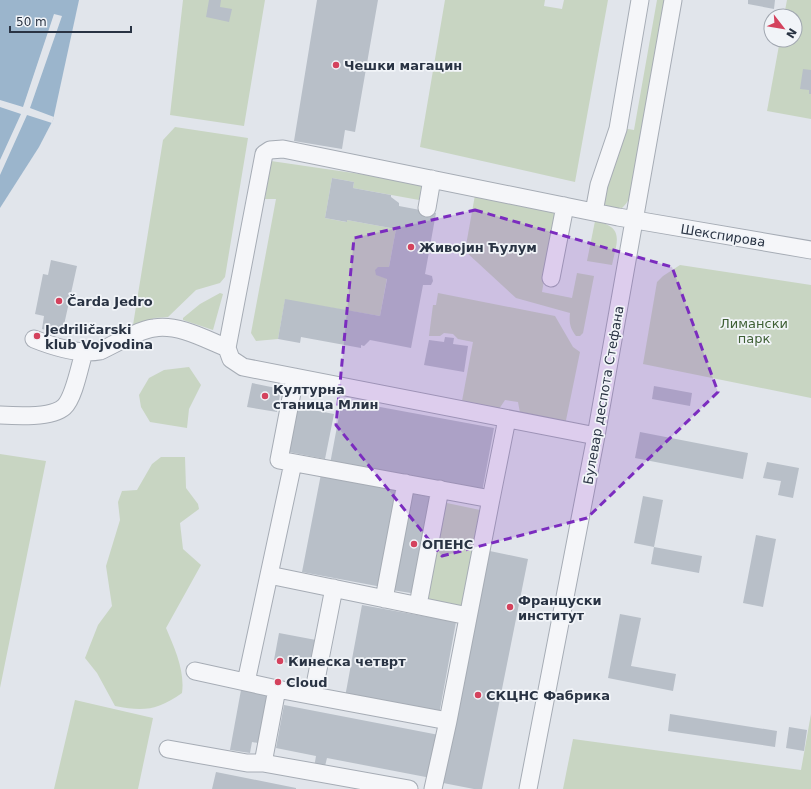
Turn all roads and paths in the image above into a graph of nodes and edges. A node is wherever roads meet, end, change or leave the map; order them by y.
1 (640, 0) edge
2 (673, 0) edge
3 (432, 178) junction
4 (565, 206) junction
5 (427, 208) dead end
6 (594, 212) junction
7 (635, 220) junction
8 (811, 250) edge
9 (551, 278) dead end
10 (34, 339) dead end
11 (227, 348) junction
12 (84, 352) junction
13 (295, 377) junction
14 (0, 415) edge
15 (507, 419) junction
16 (596, 436) junction
17 (293, 463) junction
18 (406, 483) junction
19 (440, 489) junction
20 (491, 498) junction
21 (269, 575) junction
22 (334, 588) junction
23 (384, 599) junction
24 (418, 606) junction
25 (468, 616) junction
26 (195, 671) dead end
27 (246, 682) junction
28 (277, 689) junction
29 (313, 695) junction
30 (448, 721) junction
31 (168, 749) dead end
32 (263, 763) junction
33 (409, 789) edge
34 (433, 789) edge
35 (528, 789) edge

1 - 6 street
2 - 7 street, Булевар деспота Стефана
3 - 4 street, Шекспирова
3 - 5 street
3 - 11 street, Шекспирова
4 - 6 street, Шекспирова
4 - 9 street
6 - 7 street, Шекспирова
7 - 8 street, Шекспирова
7 - 16 street, Булевар деспота Стефана
10 - 12 street
11 - 12 street
11 - 13 street
12 - 14 street
13 - 15 street
13 - 17 street
15 - 16 street
15 - 20 street
16 - 35 street, Булевар деспота Стефана
17 - 18 street
17 - 21 street
18 - 19 street
18 - 23 street
19 - 20 street
19 - 24 street
20 - 25 street
21 - 22 street
21 - 27 street
22 - 23 street
22 - 29 street
23 - 24 street
24 - 25 street
25 - 30 street
26 - 27 street
27 - 28 street
28 - 29 street
28 - 32 street
29 - 30 street
30 - 34 street
31 - 32 street
32 - 33 street

